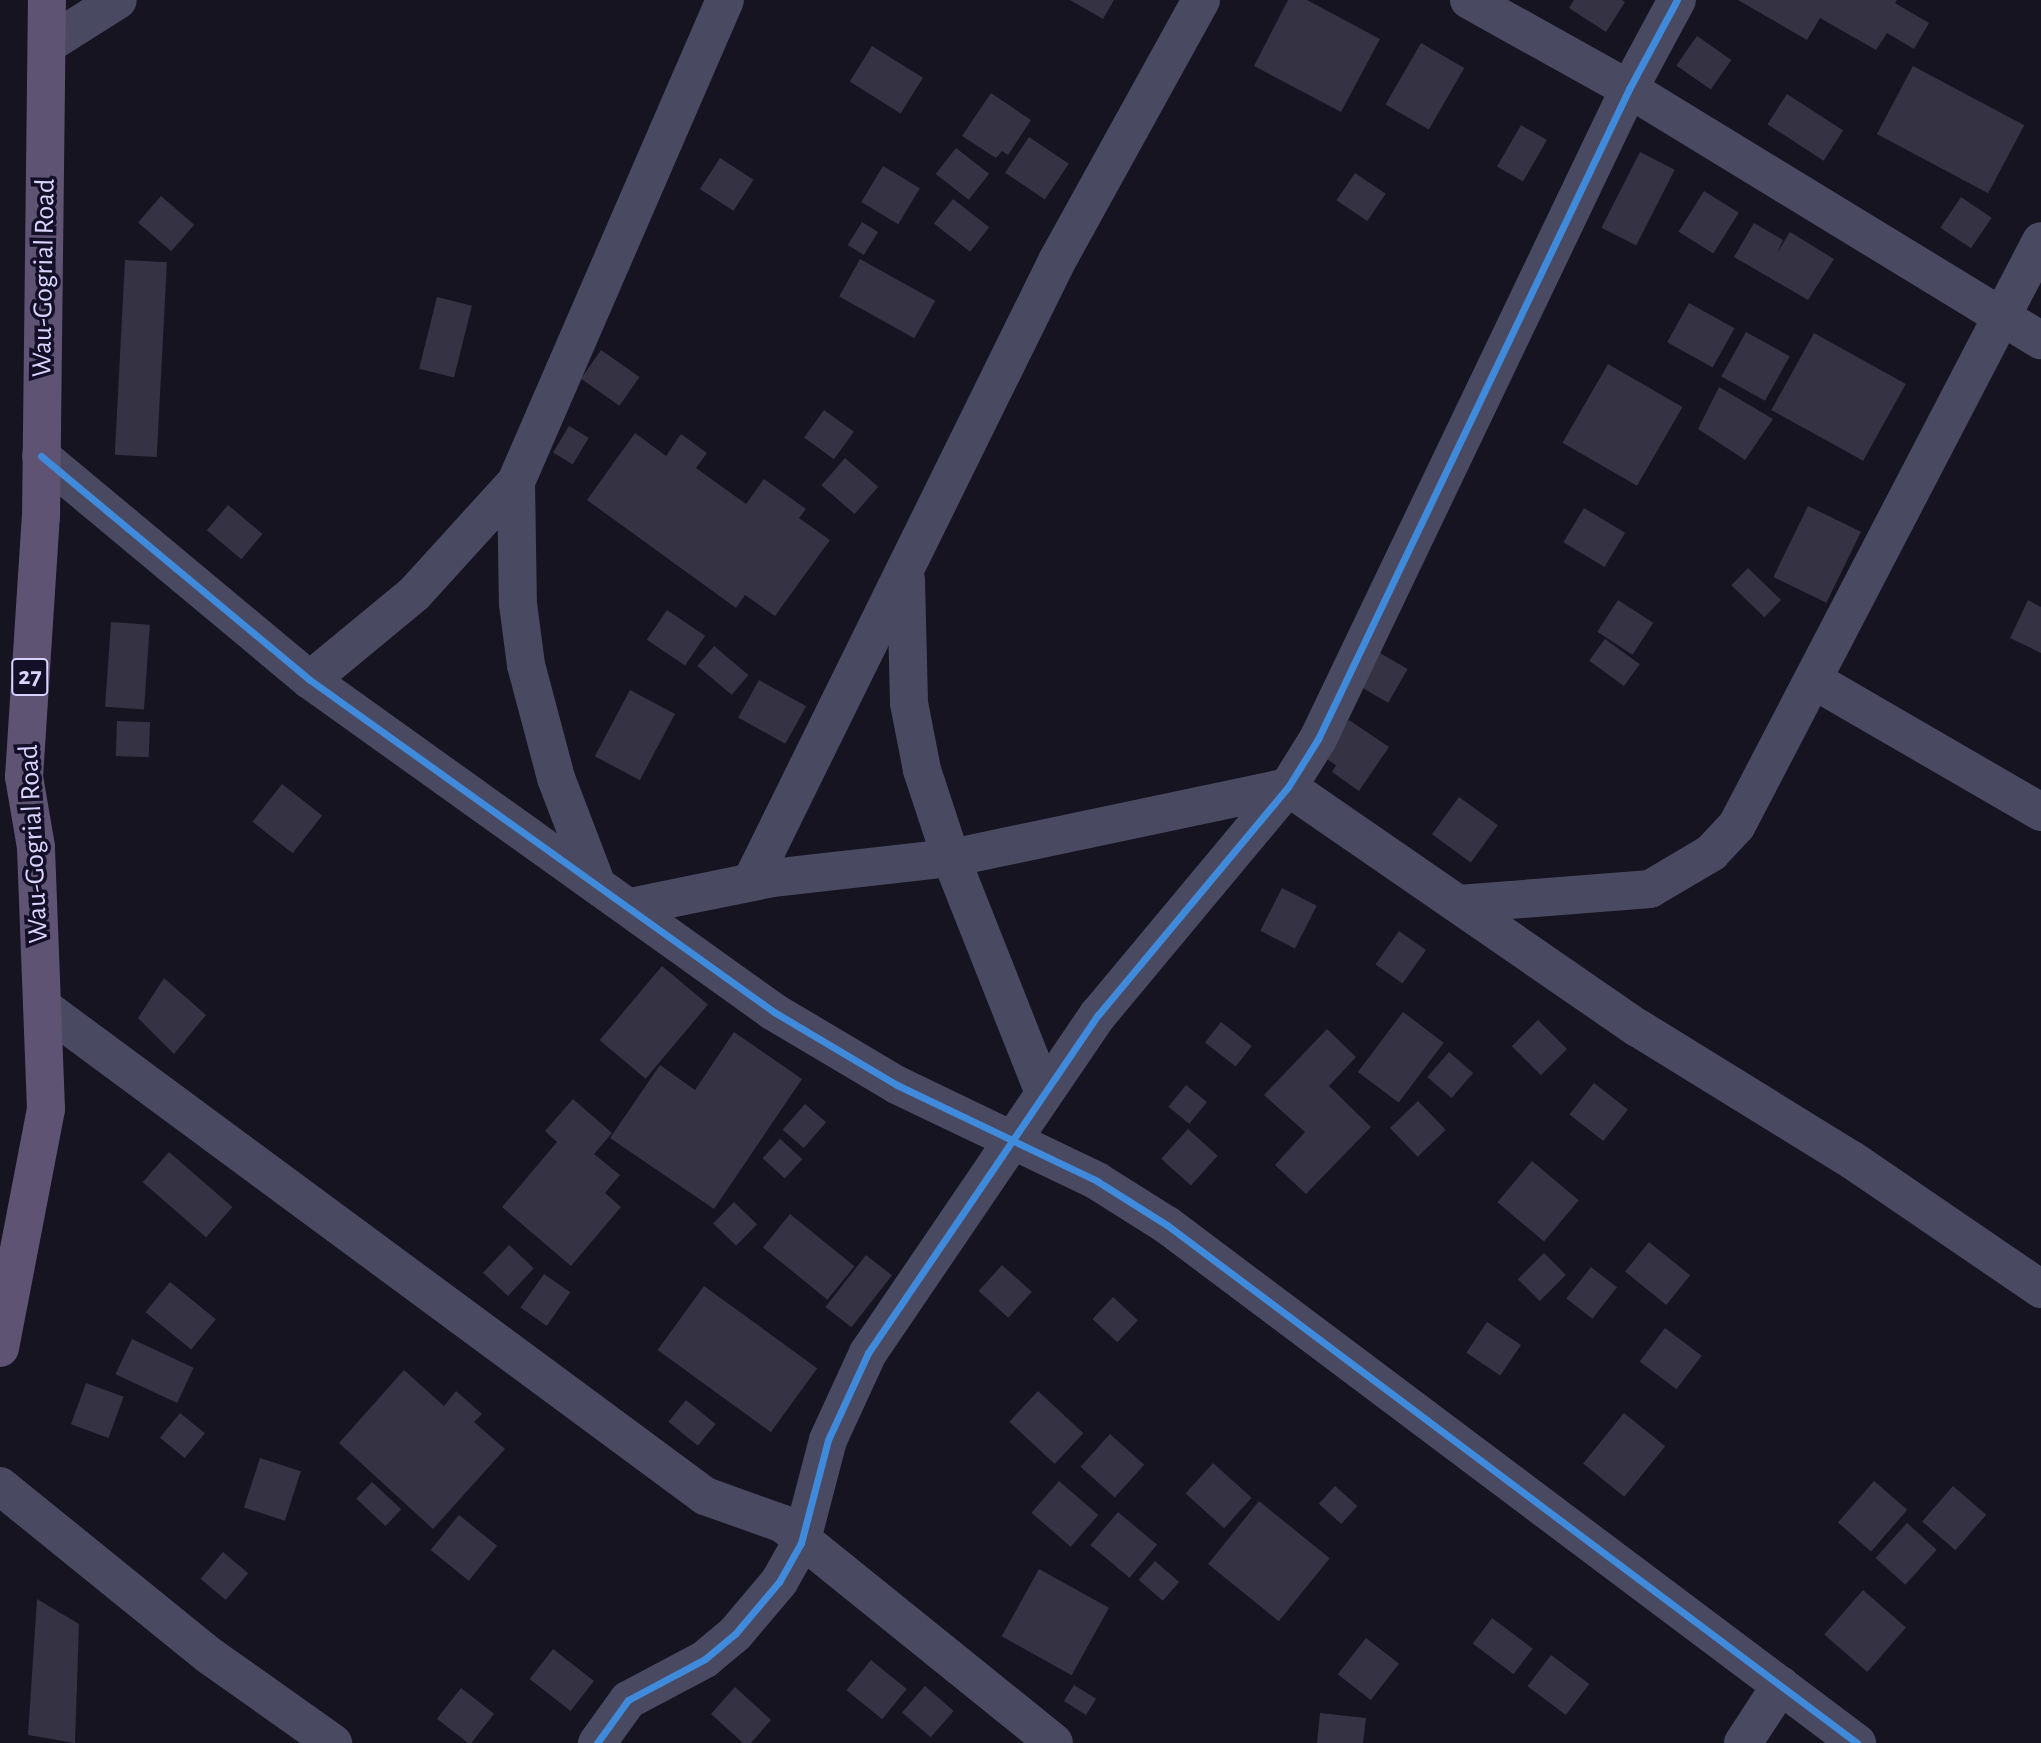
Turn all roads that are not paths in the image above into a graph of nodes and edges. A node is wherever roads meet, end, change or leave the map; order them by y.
1 (47, 0) edge
2 (118, 0) edge
3 (725, 0) edge
4 (1200, 0) edge
5 (1469, 0) edge
6 (1677, 0) edge
7 (50, 43) junction
8 (1629, 89) junction
9 (2041, 241) edge
10 (2001, 317) junction
11 (2041, 340) edge
12 (41, 456) junction
13 (516, 482) junction
14 (906, 566) junction
15 (310, 680) junction
16 (1815, 681) junction
17 (12, 776) edge
18 (1289, 787) junction
19 (2041, 812) edge
20 (951, 858) junction
21 (751, 882) junction
22 (596, 883) junction
23 (1459, 904) junction
24 (630, 907) junction
25 (43, 1007) junction
26 (1043, 1090) junction
27 (1012, 1138) junction
28 (2041, 1289) edge
29 (0, 1348) edge
30 (0, 1486) edge
31 (801, 1543) junction
32 (1781, 1685) junction
33 (332, 1743) edge
34 (597, 1743) edge
35 (1054, 1743) edge
36 (1743, 1743) edge
37 (1857, 1743) edge

1 - 7 main road, Wau-Gogrial Road / 27
2 - 7 street
3 - 13 street
4 - 14 street
5 - 8 street
6 - 8 street
7 - 12 main road, Wau-Gogrial Road / 27
8 - 10 street
8 - 18 street
9 - 10 street
10 - 11 street
10 - 16 street
12 - 15 street
12 - 17 main road, Wau-Gogrial Road / 27
13 - 15 street
13 - 22 street
14 - 20 street
14 - 21 street
15 - 22 street
16 - 19 street
16 - 23 street
17 - 25 main road, Wau-Gogrial Road / 27
18 - 20 street
18 - 23 street
18 - 26 street
20 - 21 street
20 - 26 street
21 - 24 street
22 - 24 street
23 - 28 street
24 - 27 street
25 - 29 main road, Wau-Gogrial Road / 27
25 - 31 street
26 - 27 street
27 - 31 street
27 - 32 street
30 - 33 street
31 - 34 street
31 - 35 street
32 - 36 street
32 - 37 street

